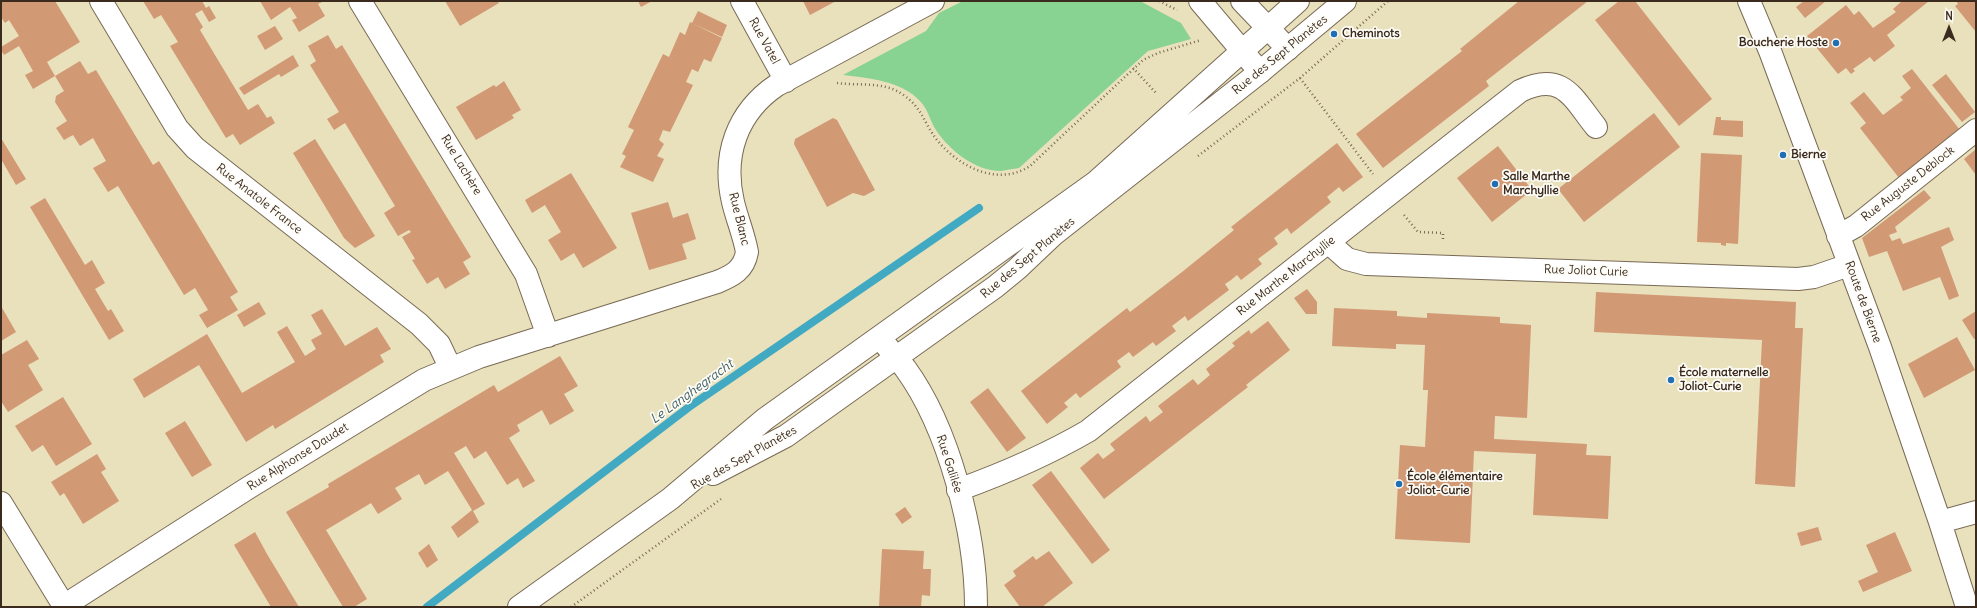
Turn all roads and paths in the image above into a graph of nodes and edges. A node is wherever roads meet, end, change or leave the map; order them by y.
1 (101, 1) edge
2 (360, 1) edge
3 (742, 1) edge
4 (933, 1) edge
5 (1200, 1) edge
6 (1242, 1) edge
7 (1298, 1) edge
8 (1345, 1) edge
9 (1749, 1) edge
10 (1268, 28) junction
11 (1201, 40) dead end
12 (1288, 49) junction
13 (1243, 51) junction
14 (813, 66) junction
15 (1133, 68) junction
16 (1260, 72) junction
17 (786, 81) junction
18 (1158, 95) dead end
19 (1596, 127) dead end
20 (1976, 130) edge
21 (1838, 236) junction
22 (1329, 243) junction
23 (1849, 265) junction
24 (548, 336) junction
25 (880, 338) junction
26 (896, 358) junction
27 (450, 368) junction
28 (958, 490) junction
29 (670, 499) junction
30 (1, 503) edge
31 (1976, 512) edge
32 (1940, 522) junction
33 (63, 606) edge
34 (520, 607) edge
35 (976, 607) edge
36 (1967, 607) edge

1 - 27 street, Rue Anatole France
2 - 24 street, Rue Lachère
3 - 17 street, Rue Vatel
4 - 14 street, Rue Blanc
5 - 13 street
6 - 10 street
7 - 10 street, Rue des Sept Planètes
8 - 12 street, Rue des Sept Planètes
9 - 21 street, Route de Bierne
10 - 12 street
10 - 13 street, Rue des Sept Planètes
11 - 15 path
12 - 16 street, Rue des Sept Planètes
13 - 16 street
13 - 25 street, Rue des Sept Planètes
14 - 15 path
14 - 17 street, Rue Blanc
15 - 18 path
16 - 26 street, Rue des Sept Planètes
17 - 24 street, Rue Blanc
19 - 22 street, Rue Marthe Marchyllie
20 - 21 street, Rue Auguste Deblock
21 - 23 street, Route de Bierne
22 - 23 street, Rue Joliot Curie
22 - 28 street, Rue Marthe Marchyllie
23 - 32 street, Route de Bierne
24 - 27 street, Rue Alphonse Daudet
25 - 26 street, Rue Galilée
25 - 29 street, Rue des Sept Planètes
26 - 28 street, Rue Galilée
26 - 29 street, Rue des Sept Planètes
27 - 33 street, Rue Alphonse Daudet
28 - 35 street, Rue Galilée
29 - 34 street, Rue des Sept Planètes
30 - 33 street
31 - 32 street
32 - 36 street, Route de Bierne

